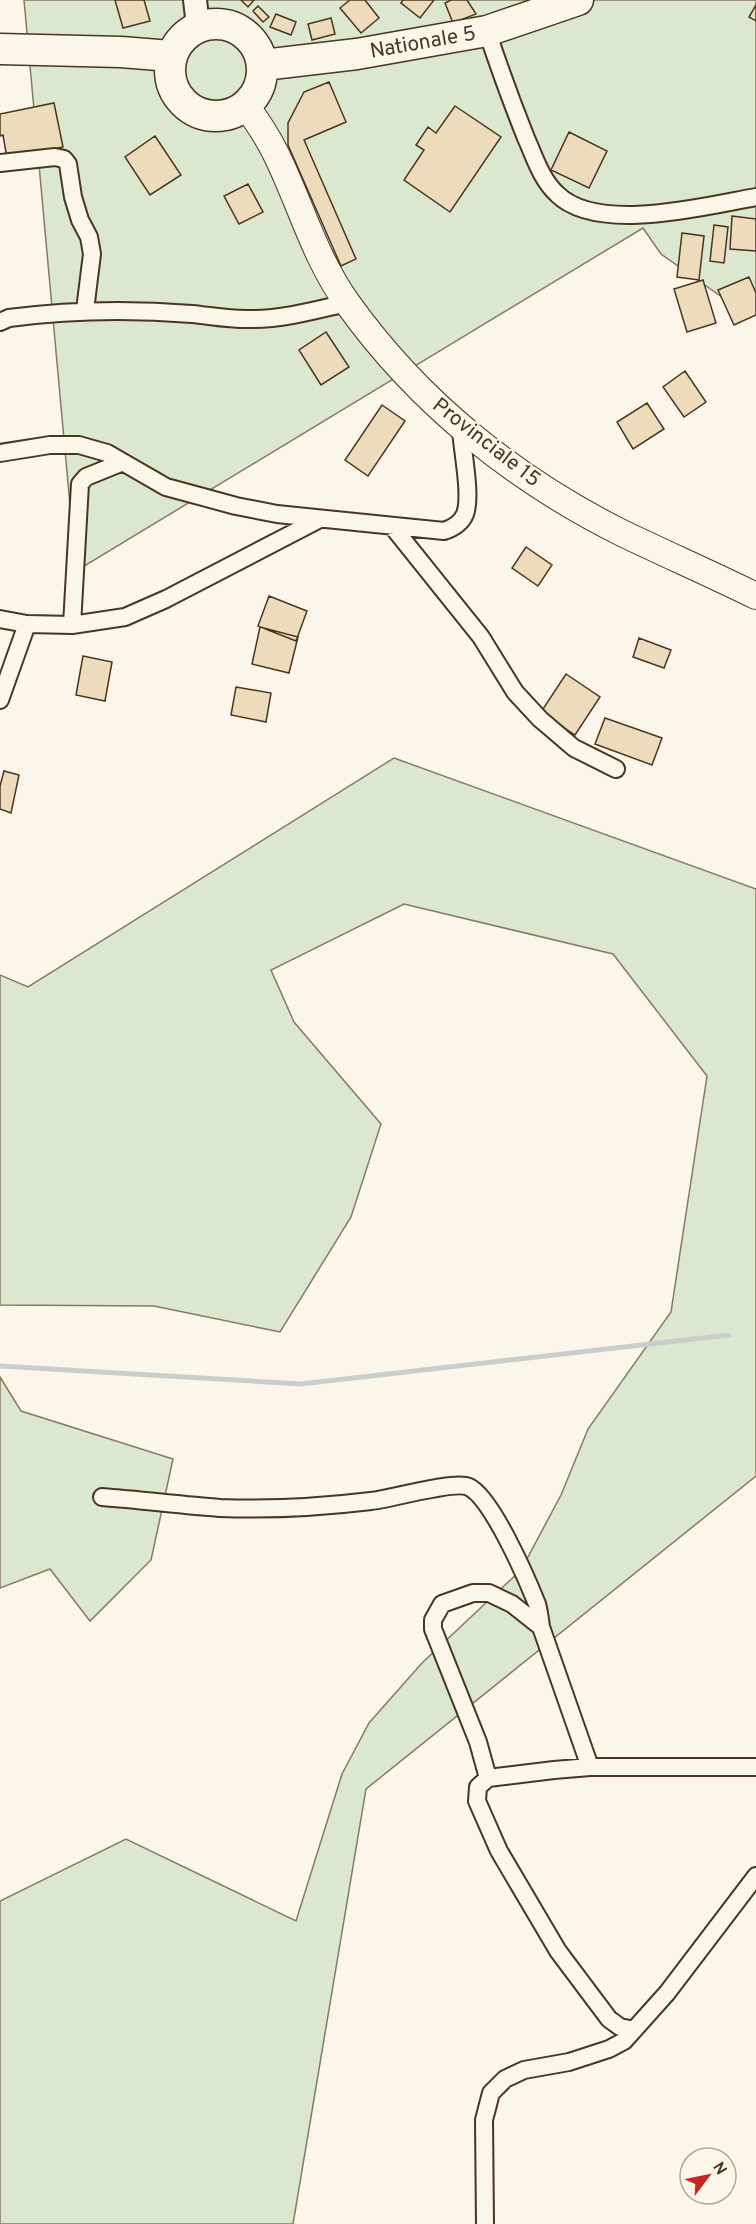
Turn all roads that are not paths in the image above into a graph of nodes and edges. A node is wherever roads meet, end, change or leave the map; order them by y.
1 (578, 0) edge
2 (196, 13) edge
3 (487, 31) junction
4 (0, 49) edge
5 (171, 56) junction
6 (263, 65) junction
7 (246, 106) junction
8 (0, 163) edge
9 (756, 197) edge
10 (347, 303) junction
11 (86, 310) junction
12 (3, 318) edge
13 (461, 429) junction
14 (0, 453) edge
15 (123, 462) junction
16 (320, 519) junction
17 (392, 526) junction
18 (756, 596) edge
19 (0, 619) edge
20 (27, 624) junction
21 (72, 625) junction
22 (0, 700) edge
23 (616, 769) dead end
24 (102, 1497) dead end
25 (541, 1627) junction
26 (590, 1767) junction
27 (756, 1767) edge
28 (488, 1778) junction
29 (756, 1876) edge
30 (634, 2030) junction
31 (484, 2224) edge

1 - 3 highway, Nationale 5
2 - 5 highway
2 - 6 highway
3 - 6 highway, Nationale 5
3 - 9 street
4 - 5 highway
5 - 7 highway
6 - 7 highway
7 - 10 main road, Provinciale 15
8 - 11 street
10 - 11 street
10 - 13 main road, Provinciale 15
11 - 12 street
13 - 17 street
13 - 18 main road, Provinciale 15
14 - 15 street
15 - 16 street
15 - 21 street
16 - 17 street
16 - 21 street
17 - 23 street
19 - 20 street
20 - 21 street
20 - 22 street
24 - 25 street
25 - 26 street
25 - 28 street
26 - 27 street
26 - 28 street
28 - 30 street
29 - 30 street
30 - 31 street

